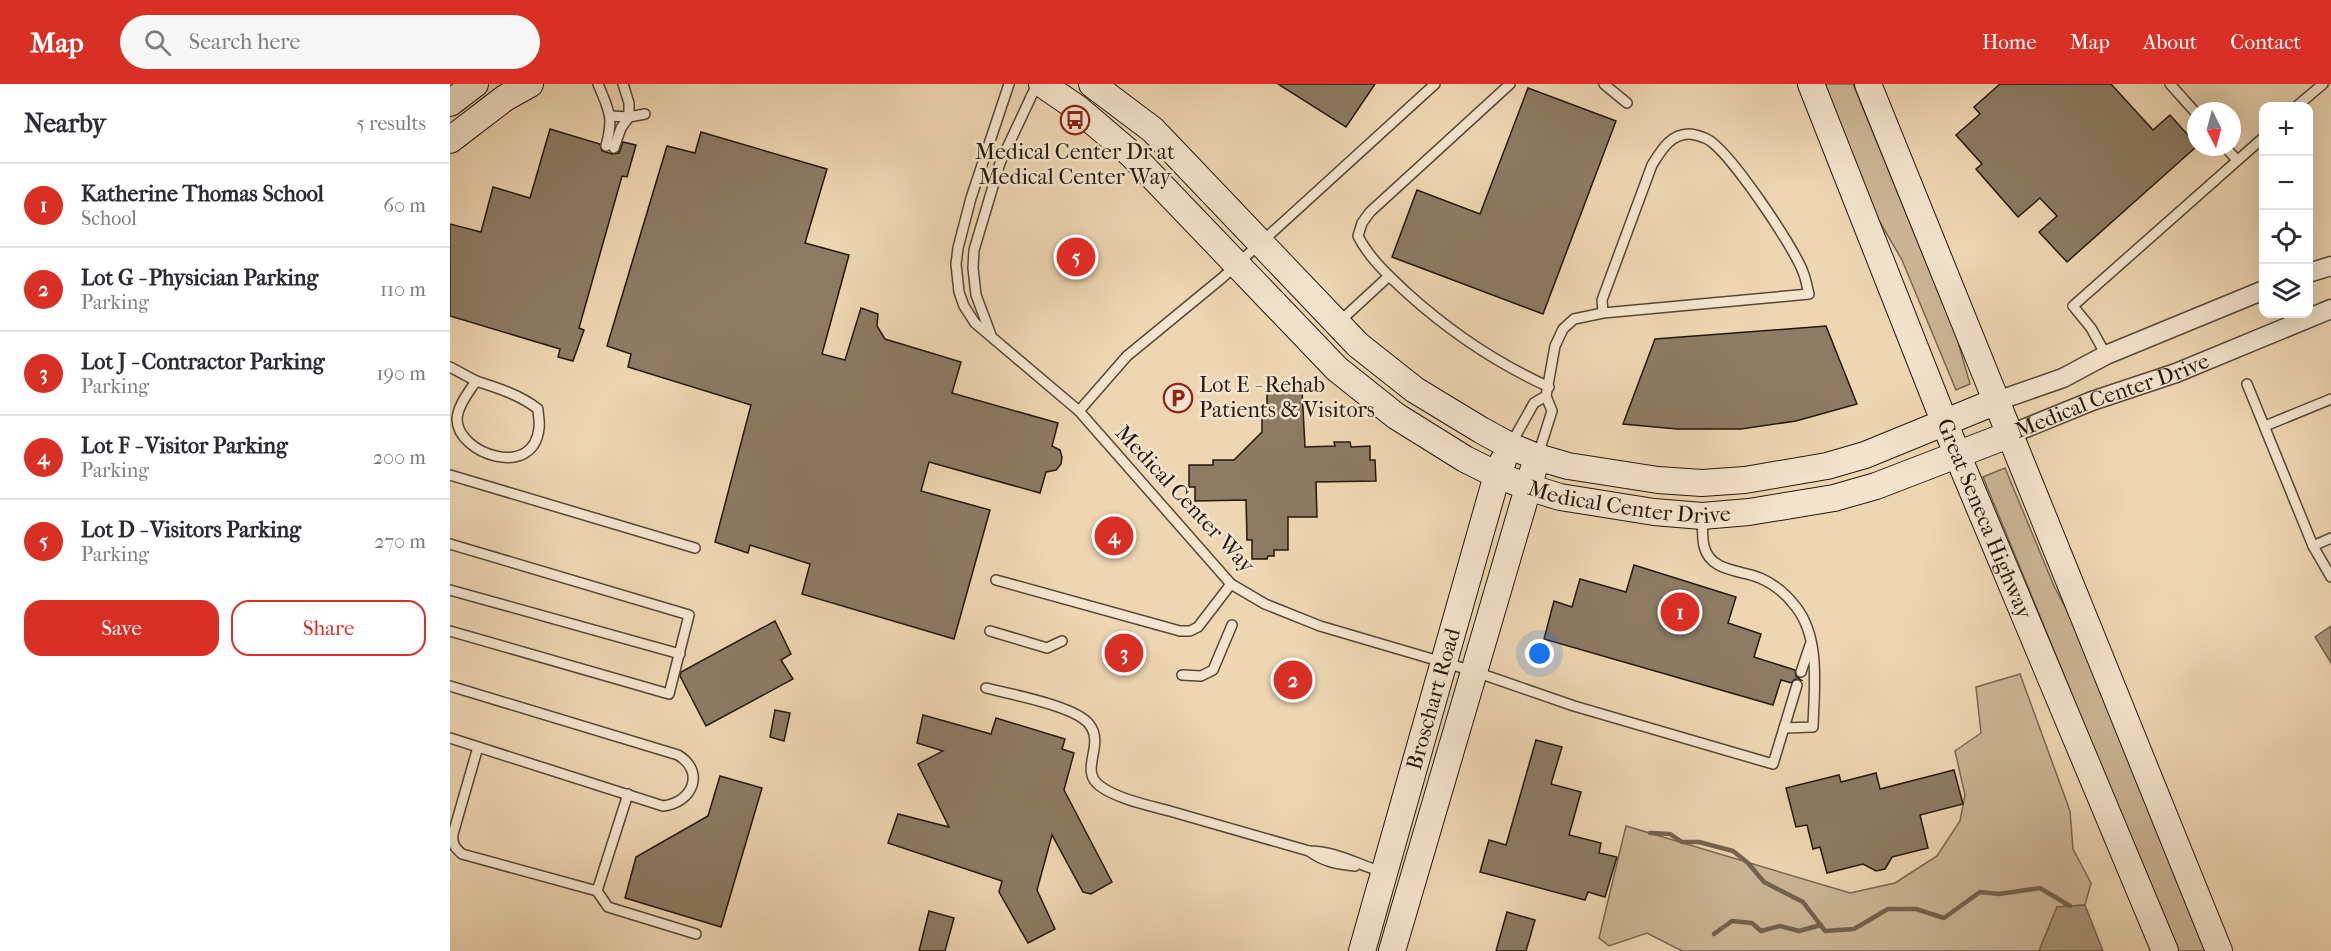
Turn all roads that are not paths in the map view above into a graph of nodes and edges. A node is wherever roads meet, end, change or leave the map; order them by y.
1 (530, 84) edge
2 (598, 84) edge
3 (623, 84) edge
4 (1009, 84) edge
5 (1037, 84) edge
6 (1042, 84) edge
7 (1092, 84) edge
8 (1435, 84) edge
9 (1510, 84) edge
10 (1604, 84) edge
11 (1811, 84) edge
12 (1868, 84) edge
13 (2170, 84) edge
14 (2323, 84) edge
15 (2302, 102) edge
16 (1627, 103) dead end
17 (2187, 103) edge
18 (645, 114) dead end
19 (611, 116) junction
20 (629, 117) junction
21 (450, 140) edge
22 (2259, 141) edge
23 (2233, 156) edge
24 (2237, 160) junction
25 (1259, 243) junction
26 (1236, 264) junction
27 (2331, 266) edge
28 (2313, 271) edge
29 (1389, 276) junction
30 (2259, 292) edge
31 (2331, 309) edge
32 (1603, 313) junction
33 (1337, 323) junction
34 (992, 338) junction
35 (2106, 355) junction
36 (450, 367) edge
37 (476, 381) junction
38 (2247, 384) dead end
39 (1547, 392) junction
40 (2331, 399) edge
41 (1997, 401) junction
42 (454, 407) edge
43 (1079, 411) junction
44 (1945, 422) junction
45 (2265, 426) junction
46 (2010, 434) junction
47 (1510, 446) junction
48 (1957, 454) junction
49 (1538, 457) junction
50 (450, 475) edge
51 (1497, 475) junction
52 (1528, 487) junction
53 (1702, 516) junction
54 (2331, 538) edge
55 (450, 544) edge
56 (2313, 546) junction
57 (695, 548) dead end
58 (2331, 577) edge
59 (996, 580) dead end
60 (1231, 584) junction
61 (450, 590) edge
62 (1232, 625) dead end
63 (450, 631) edge
64 (990, 631) dead end
65 (1811, 640) junction
66 (1062, 641) dead end
67 (680, 654) junction
68 (1445, 662) junction
69 (1473, 671) junction
70 (1802, 672) dead end
71 (1182, 675) dead end
72 (1797, 685) dead end
73 (450, 686) edge
74 (986, 688) dead end
75 (1784, 728) junction
76 (450, 738) edge
77 (478, 747) junction
78 (628, 794) junction
79 (1376, 870) junction
80 (597, 891) junction
81 (696, 934) dead end
82 (1362, 951) edge
83 (1392, 951) edge
84 (2165, 951) edge
85 (2219, 951) edge

1 - 21 street
2 - 19 lane
3 - 20 lane
4 - 34 lane, Medical Center Way
5 - 34 lane, Medical Center Way
6 - 26 street, Medical Center Drive
7 - 25 street, Medical Center Drive
8 - 25 lane
9 - 29 lane
10 - 16 lane
11 - 44 street, Great Seneca Highway
12 - 41 street
13 - 17 lane
14 - 15 lane
18 - 20 lane
19 - 20 lane
19 - 20 lane
22 - 24 lane
23 - 24 lane
24 - 35 lane
25 - 26 lane
25 - 33 street, Medical Center Drive
26 - 43 lane
26 - 51 street, Medical Center Drive
27 - 28 street
29 - 33 lane
29 - 39 lane
30 - 35 street, Medical Center Drive
31 - 46 street, Medical Center Drive
32 - 32 lane
32 - 39 lane
33 - 47 street, Medical Center Drive
34 - 43 lane, Medical Center Way
35 - 41 street, Medical Center Drive
36 - 37 lane
37 - 42 lane
37 - 42 lane
38 - 45 lane
39 - 47 lane
39 - 49 lane
40 - 45 lane
41 - 44 street, Medical Center Drive
41 - 46 street
43 - 60 lane, Medical Center Way
44 - 48 street, Great Seneca Highway
44 - 49 street, Medical Center Drive
45 - 56 lane
46 - 48 street, Medical Center Drive
46 - 85 street
47 - 49 street, Medical Center Drive
47 - 51 street, Broschart Road
48 - 53 street, Medical Center Drive
48 - 84 street, Great Seneca Highway
49 - 52 street, Broschart Road
50 - 57 lane
51 - 52 street, Medical Center Drive
51 - 68 street, Broschart Road
52 - 53 street, Medical Center Drive
52 - 69 street, Broschart Road
53 - 65 lane
54 - 56 lane
55 - 67 lane
56 - 58 lane
59 - 60 lane
60 - 68 lane, Medical Center Way
61 - 67 lane
62 - 71 lane
63 - 67 lane
64 - 66 lane
65 - 70 lane
65 - 75 lane
68 - 69 lane, Medical Center Way
68 - 79 street, Broschart Road
69 - 75 lane, Medical Center Way
69 - 83 street, Broschart Road
72 - 75 lane
73 - 78 lane
74 - 79 lane
76 - 77 lane
77 - 78 lane
77 - 80 lane
78 - 80 lane
79 - 82 street, Broschart Road
80 - 81 lane

